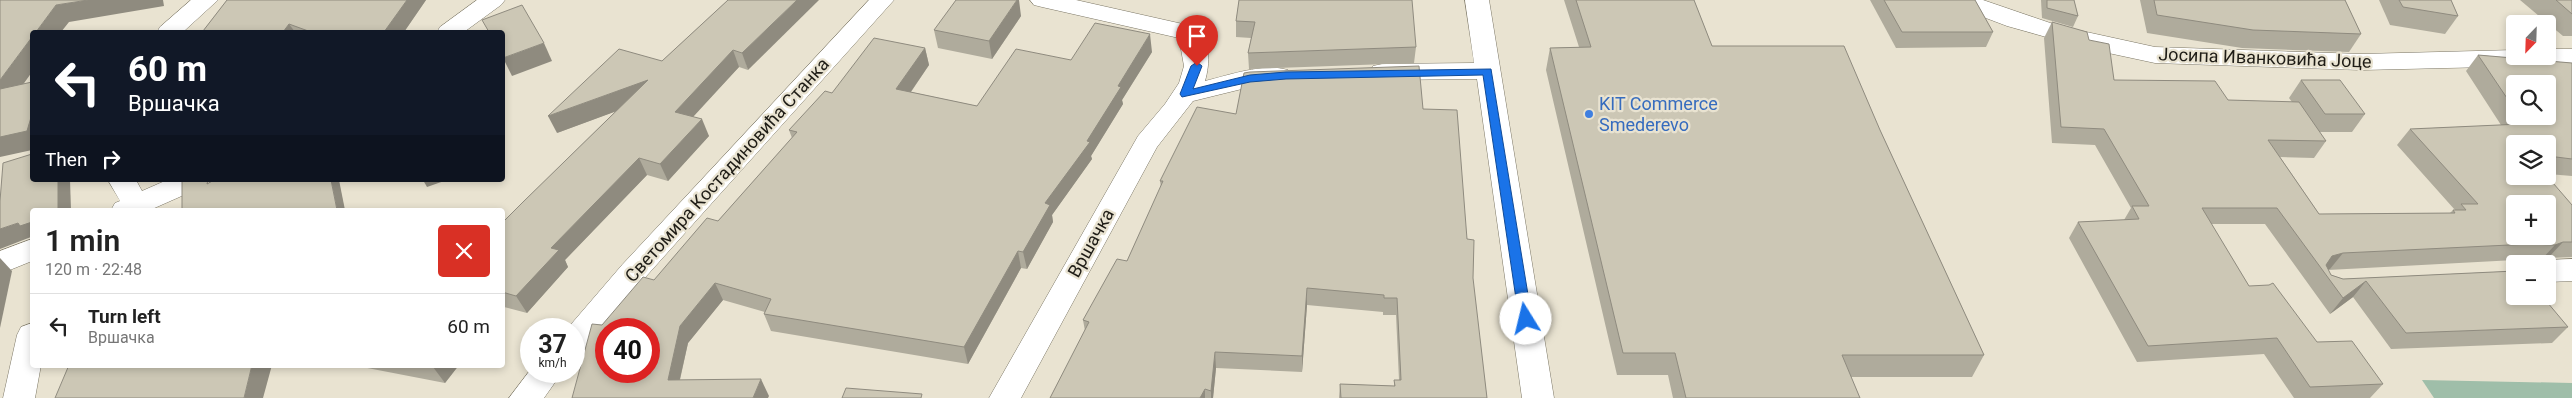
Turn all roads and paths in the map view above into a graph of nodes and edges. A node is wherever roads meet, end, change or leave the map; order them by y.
1 (206, 0) edge
2 (493, 0) edge
3 (882, 0) edge
4 (1042, 0) edge
5 (1477, 0) edge
6 (1967, 0) edge
7 (171, 30) edge
8 (451, 30) edge
9 (2572, 57) edge
10 (1487, 71) junction
11 (1358, 73) edge
12 (1304, 75) edge
13 (1185, 94) junction
14 (123, 182) edge
15 (188, 182) edge
16 (130, 208) edge
17 (30, 251) edge
18 (0, 263) edge
19 (2572, 270) edge
20 (2556, 271) edge
21 (585, 328) edge
22 (30, 345) edge
23 (538, 383) edge
24 (19, 398) edge
25 (525, 398) edge
26 (1005, 398) edge
27 (1538, 398) edge

1 - 7 street
2 - 8 street
3 - 21 street, Светомира Костадиновића Станка
4 - 13 street, Вршачка
5 - 10 street
6 - 9 street, Јосипа Иванковића Јоце
10 - 11 street
10 - 27 street
12 - 13 street
13 - 26 street, Вршачка
14 - 16 street
15 - 16 street
17 - 18 street
19 - 20 street
22 - 24 street
23 - 25 street

